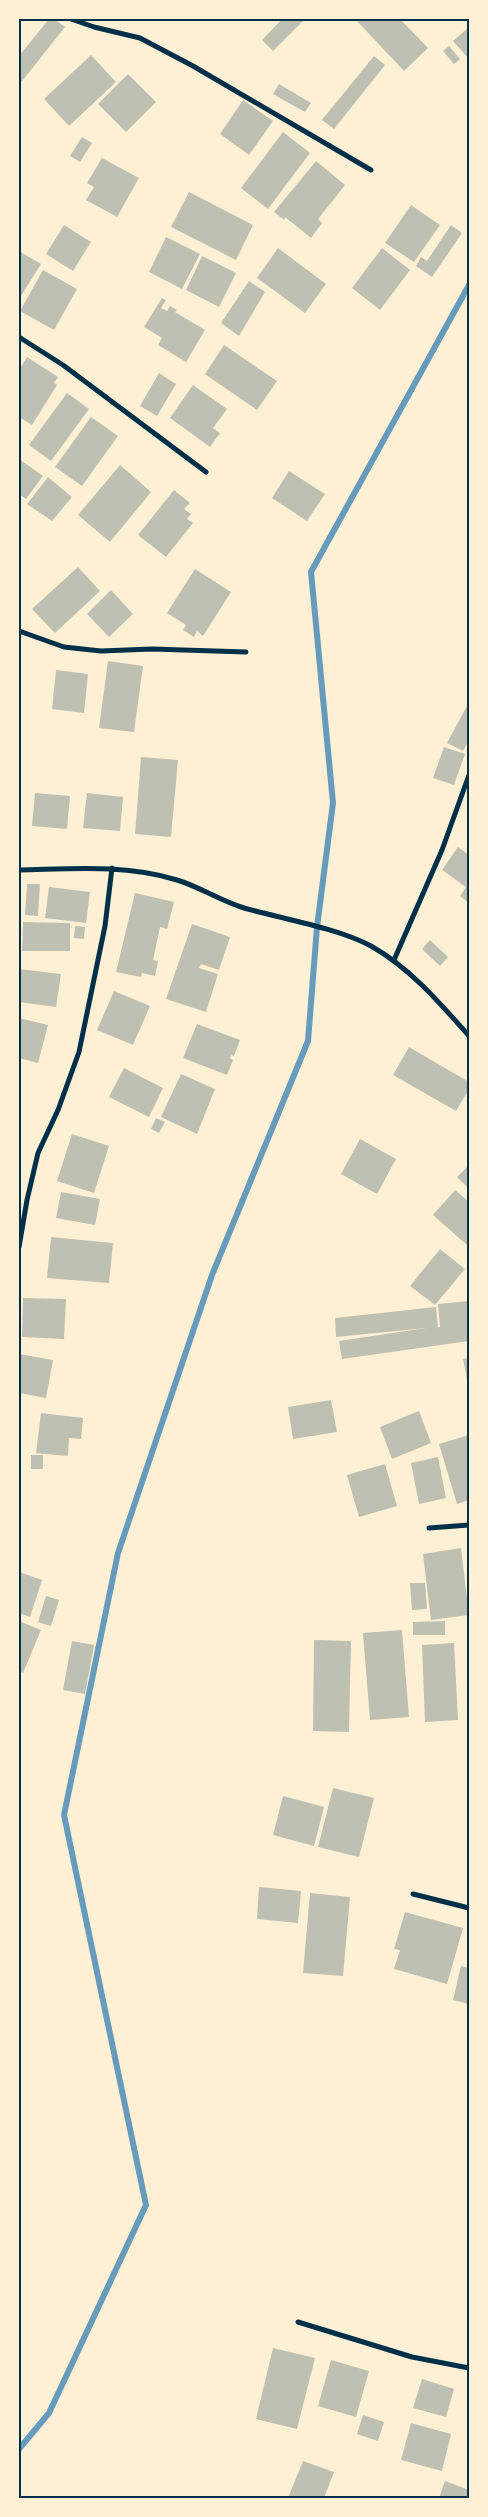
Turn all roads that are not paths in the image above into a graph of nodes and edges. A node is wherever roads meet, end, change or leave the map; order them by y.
1 (71, 19) edge
2 (371, 170) dead end
3 (19, 337) edge
4 (206, 472) dead end
5 (19, 631) edge
6 (246, 652) dead end
7 (469, 775) edge
8 (112, 868) junction
9 (19, 870) edge
10 (394, 960) junction
11 (469, 1036) edge
12 (19, 1247) edge
13 (469, 1525) edge
14 (429, 1528) dead end
15 (412, 1894) dead end
16 (469, 1908) edge
17 (298, 2322) dead end
18 (469, 2368) edge

1 - 2 street
3 - 4 street
5 - 6 street
7 - 10 street
8 - 9 street
8 - 10 street
8 - 12 street
10 - 11 street
13 - 14 street
15 - 16 street
17 - 18 street

